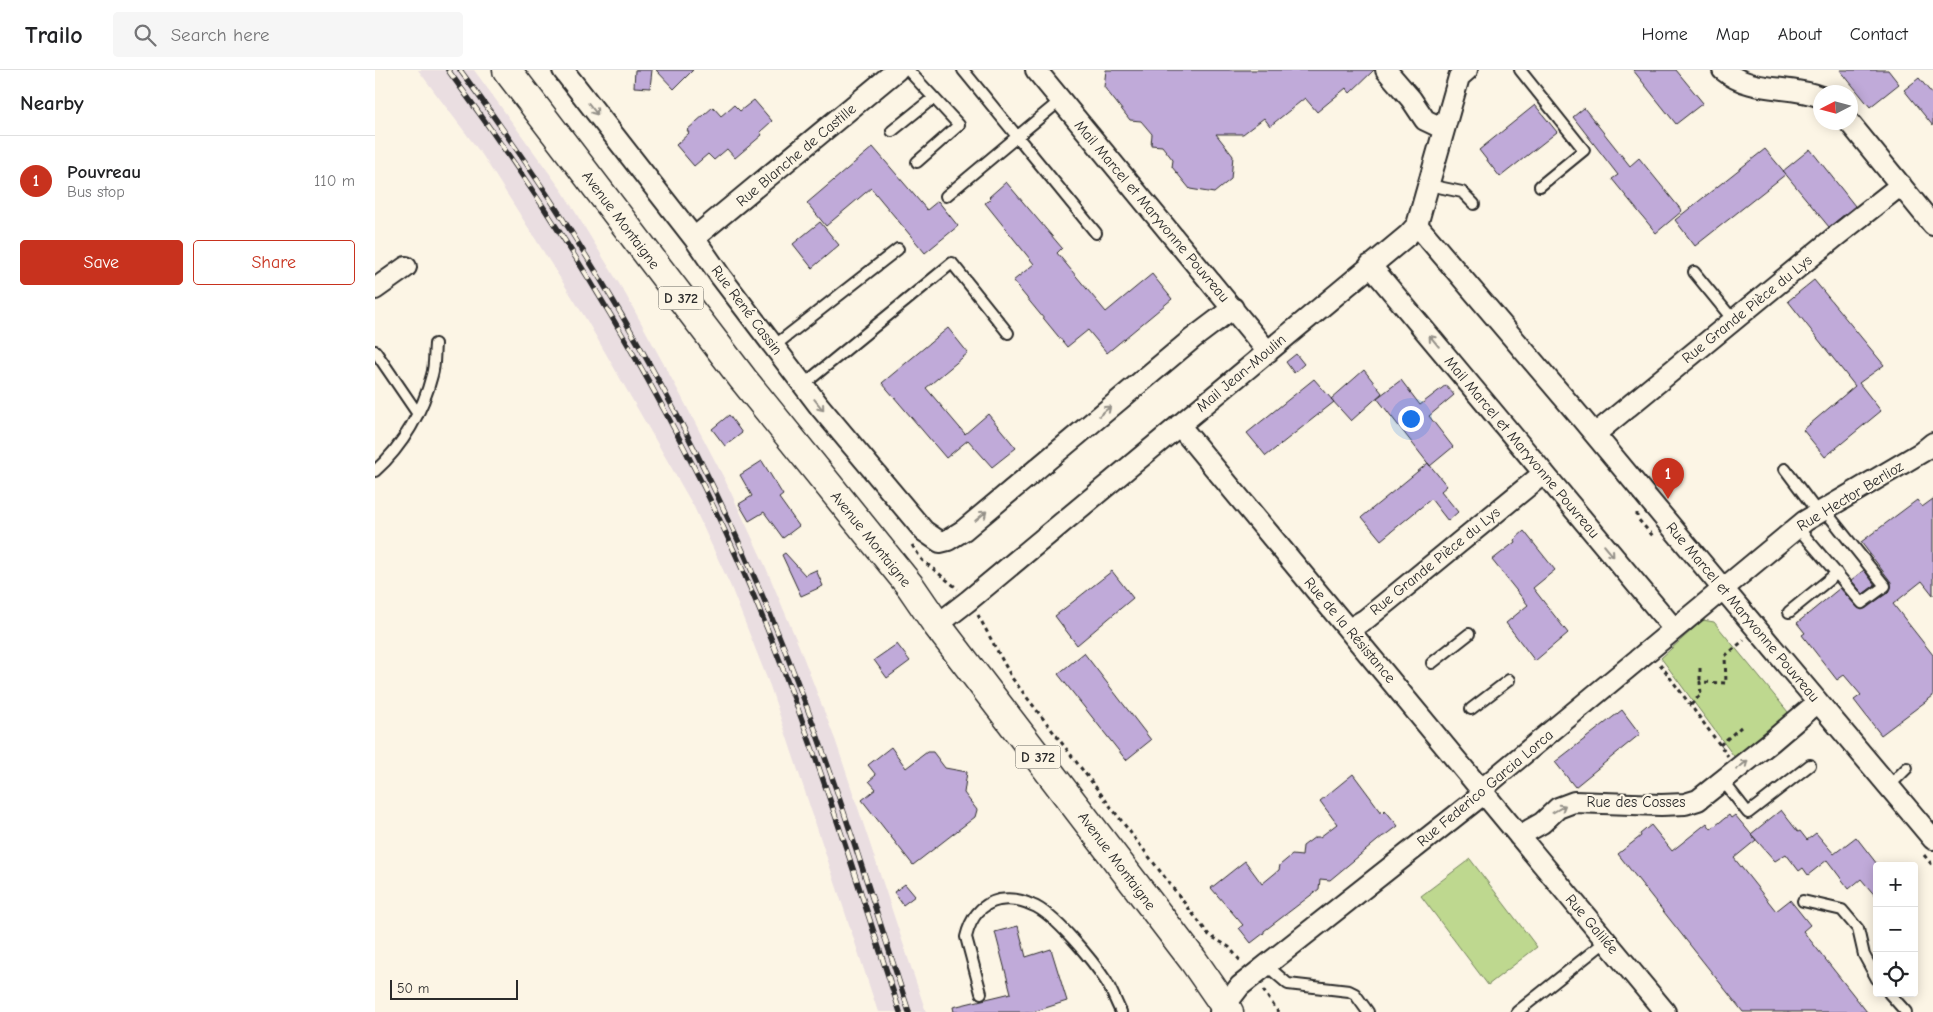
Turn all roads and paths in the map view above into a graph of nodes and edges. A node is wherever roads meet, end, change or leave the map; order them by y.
1 (507, 70) edge
2 (563, 70) edge
3 (897, 70) edge
4 (908, 70) edge
5 (963, 70) edge
6 (1036, 70) edge
7 (1387, 70) edge
8 (1467, 70) edge
9 (1520, 70) edge
10 (1723, 70) edge
11 (1813, 94) edge
12 (933, 98) junction
13 (1411, 99) junction
14 (1061, 100) junction
15 (1452, 100) junction
16 (1444, 129) junction
17 (1856, 130) edge
18 (892, 131) dead end
19 (1017, 136) junction
20 (917, 162) dead end
21 (1429, 185) junction
22 (1901, 185) junction
23 (1539, 186) dead end
24 (946, 196) dead end
25 (1474, 204) dead end
26 (1417, 225) junction
27 (1933, 225) edge
28 (1096, 233) dead end
29 (694, 238) junction
30 (898, 248) dead end
31 (1371, 265) junction
32 (405, 267) dead end
33 (1694, 272) dead end
34 (375, 289) edge
35 (1233, 308) junction
36 (1734, 321) junction
37 (1008, 333) dead end
38 (435, 344) dead end
39 (774, 346) junction
40 (375, 351) edge
41 (1268, 352) junction
42 (803, 385) junction
43 (418, 414) junction
44 (1179, 425) junction
45 (1595, 434) junction
46 (1933, 444) edge
47 (1785, 469) dead end
48 (375, 471) edge
49 (1544, 473) junction
50 (1822, 510) junction
51 (1797, 527) junction
52 (906, 539) dead end
53 (1837, 574) junction
54 (965, 582) dead end
55 (1722, 588) junction
56 (963, 594) junction
57 (1789, 612) dead end
58 (937, 625) junction
59 (1349, 629) junction
60 (1674, 629) junction
61 (1757, 629) junction
62 (1469, 634) dead end
63 (1649, 650) junction
64 (1432, 663) dead end
65 (1700, 668) dead end
66 (1509, 680) dead end
67 (1700, 682) junction
68 (1818, 702) junction
69 (1691, 705) junction
70 (1471, 709) dead end
71 (1741, 727) dead end
72 (1720, 745) junction
73 (1810, 764) dead end
74 (1907, 768) dead end
75 (1730, 775) junction
76 (1888, 784) junction
77 (1482, 792) junction
78 (1519, 836) junction
79 (1933, 839) edge
80 (1803, 901) dead end
81 (1606, 941) junction
82 (1259, 971) junction
83 (1873, 972) edge
84 (981, 993) dead end
85 (1892, 997) edge
86 (1225, 1010) edge
87 (1121, 1012) edge
88 (1278, 1012) edge
89 (1369, 1012) edge
90 (1517, 1012) edge
91 (1665, 1012) edge
92 (1905, 1012) edge

1 - 58 main road, Avenue Montaigne / D 372
2 -> 29 street, Rue René Cassin
3 - 29 street, Rue Blanche de Castille
4 - 12 lane
5 - 19 lane
6 - 14 street, Mail Marcel et Maryvonne Pouvreau
7 - 13 street
8 - 15 street, Mail Jean-Moulin
9 - 23 lane
10 - 11 street
12 - 18 lane
12 - 20 lane
13 - 15 street
13 - 16 street
14 - 19 lane
14 - 35 street, Mail Marcel et Maryvonne Pouvreau
15 - 16 street, Mail Jean-Moulin
16 - 21 street, Mail Jean-Moulin
17 - 22 street
19 - 24 lane
19 - 28 lane
21 - 25 lane
21 - 26 street, Mail Jean-Moulin
22 - 27 street
22 - 36 street, Rue Grande Pièce du Lys
26 - 31 street, Mail Jean-Moulin
26 - 45 street, Rue Marcel et Maryvonne Pouvreau
29 - 39 street, Rue René Cassin
30 - 39 lane
31 - 41 street, Mail Jean-Moulin
49 -> 31 street, Mail Marcel et Maryvonne Pouvreau
32 - 34 street
33 - 36 lane
35 - 41 street, Mail Marcel et Maryvonne Pouvreau
42 -> 35 street, Rue René Cassin
36 - 45 street, Rue Grande Pièce du Lys
37 - 42 lane
38 - 43 lane
39 - 42 street, Rue René Cassin
40 - 43 lane
41 - 44 street, Mail Jean-Moulin
43 - 48 lane
44 - 56 street, Mail Jean-Moulin
44 - 59 street, Rue de la Résistance
45 - 55 street, Rue Marcel et Maryvonne Pouvreau
46 - 50 street, Rue Hector Berlioz
47 - 50 lane
49 - 59 street, Rue Grande Pièce du Lys
49 -> 60 street, Mail Marcel et Maryvonne Pouvreau
50 - 51 street, Rue Hector Berlioz
50 - 53 lane
51 - 53 lane
51 - 55 street, Rue Hector Berlioz
52 - 56 path
53 - 57 lane
54 - 56 path
55 - 60 street, Rue Federico Garcia Lorca
55 - 61 street, Rue Marcel et Maryvonne Pouvreau
56 - 58 street, Mail Jean-Moulin
56 - 82 path
58 - 86 main road, Avenue Montaigne / D 372
59 - 77 street, Rue de la Résistance
60 - 63 street, Rue Federico Garcia Lorca
61 - 67 path
61 - 68 street, Rue Marcel et Maryvonne Pouvreau
62 - 64 lane
63 - 69 path
63 - 77 street, Rue Federico Garcia Lorca
65 - 67 path
66 - 70 lane
67 - 69 path
75 -> 68 street, Rue des Cosses
68 - 76 street, Rue Marcel et Maryvonne Pouvreau
69 - 72 path
71 - 72 path
72 - 75 path
73 - 75 lane
74 - 76 lane
78 -> 75 street, Rue des Cosses
76 - 79 street, Rue Marcel et Maryvonne Pouvreau
77 - 78 street, Rue de la Résistance
77 - 82 street, Rue Federico Garcia Lorca
78 - 81 street, Rue Galilée
80 - 83 lane
81 - 90 lane
81 - 91 street, Rue Galilée
82 - 86 street, Rue Federico Garcia Lorca
82 - 88 path
82 - 89 lane
84 - 87 lane
85 - 92 lane

